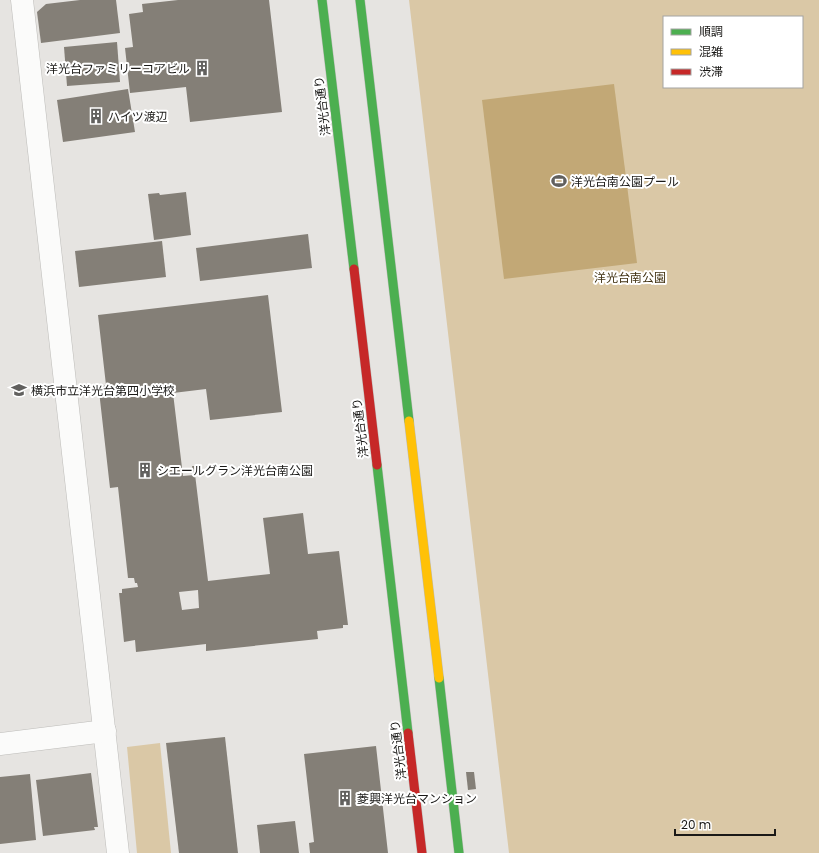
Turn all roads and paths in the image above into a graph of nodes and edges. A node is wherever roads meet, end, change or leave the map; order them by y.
1 (22, 0) edge
2 (322, 0) edge
3 (360, 0) edge
4 (105, 731) junction
5 (0, 744) edge
6 (118, 853) edge
7 (422, 853) edge
8 (459, 853) edge

1 - 4 street
2 - 7 street, 洋光台通り
3 - 8 street
4 - 5 street
4 - 6 street

